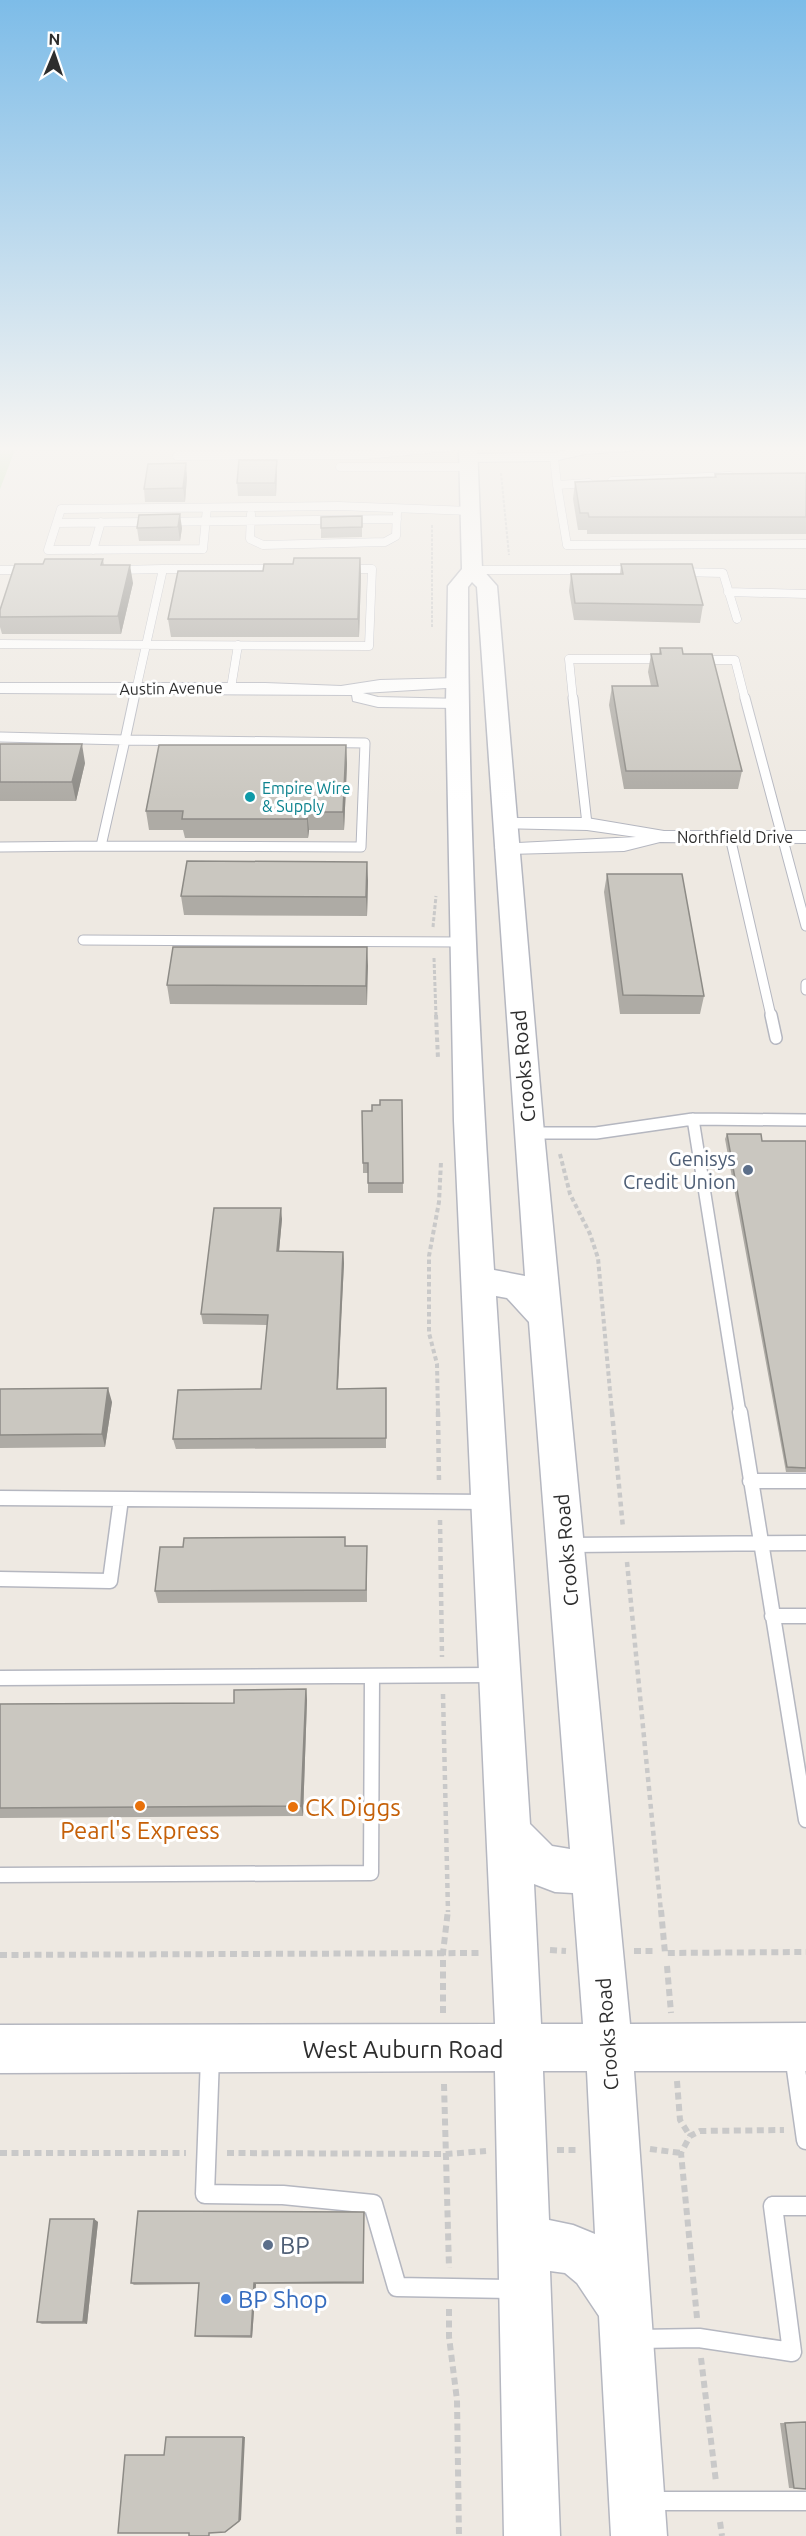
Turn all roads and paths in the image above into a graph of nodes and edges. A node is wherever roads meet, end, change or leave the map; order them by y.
1 (431, 564) edge
2 (472, 564) edge
3 (509, 564) edge
4 (163, 569) junction
5 (293, 569) edge
6 (338, 569) edge
7 (0, 570) edge
8 (35, 570) edge
9 (105, 570) edge
10 (472, 570) junction
11 (510, 570) junction
12 (640, 571) edge
13 (664, 571) edge
14 (728, 592) junction
15 (806, 594) edge
16 (737, 619) dead end
17 (432, 629) dead end
18 (0, 644) edge
19 (146, 645) junction
20 (238, 645) junction
21 (676, 659) edge
22 (688, 660) edge
23 (0, 688) edge
24 (231, 688) junction
25 (136, 689) junction
26 (457, 693) junction
27 (496, 705) junction
28 (0, 737) edge
29 (126, 739) junction
30 (459, 822) junction
31 (587, 824) junction
32 (505, 836) junction
33 (664, 837) junction
34 (730, 837) junction
35 (780, 837) junction
36 (806, 837) edge
37 (101, 846) junction
38 (0, 847) edge
39 (437, 890) dead end
40 (806, 926) edge
41 (453, 939) junction
42 (84, 940) dead end
43 (514, 953) junction
44 (806, 984) edge
45 (806, 990) edge
46 (777, 1038) dead end
47 (438, 1065) dead end
48 (693, 1119) junction
49 (806, 1120) edge
50 (543, 1133) junction
51 (441, 1158) dead end
52 (479, 1285) junction
53 (545, 1320) junction
54 (750, 1481) junction
55 (806, 1481) edge
56 (0, 1498) edge
57 (121, 1499) junction
58 (439, 1502) junction
59 (492, 1502) junction
60 (760, 1543) junction
61 (806, 1543) edge
62 (565, 1545) junction
63 (625, 1545) junction
64 (0, 1579) edge
65 (772, 1616) junction
66 (806, 1616) edge
67 (501, 1675) junction
68 (372, 1676) junction
69 (442, 1676) junction
70 (0, 1678) edge
71 (806, 1820) edge
72 (510, 1833) junction
73 (594, 1869) junction
74 (0, 1875) edge
75 (547, 1950) dead end
76 (569, 1951) dead end
77 (443, 1953) junction
78 (467, 1953) dead end
79 (806, 1953) edge
80 (0, 1955) edge
81 (444, 1985) dead end
82 (520, 2048) junction
83 (799, 2048) edge
84 (0, 2049) edge
85 (609, 2049) junction
86 (211, 2050) junction
87 (680, 2120) dead end
88 (447, 2127) dead end
89 (805, 2135) edge
90 (690, 2136) junction
91 (666, 2149) dead end
92 (544, 2150) dead end
93 (592, 2150) dead end
94 (465, 2151) dead end
95 (681, 2153) junction
96 (447, 2154) junction
97 (683, 2175) dead end
98 (806, 2206) edge
99 (526, 2268) junction
100 (449, 2289) junction
101 (626, 2325) junction
102 (806, 2501) edge
103 (638, 2518) edge
104 (459, 2536) edge
105 (532, 2536) edge

1 - 17 path
2 - 10 main road
3 - 11 path
4 - 5 lane
4 - 9 lane
4 - 19 lane
6 - 20 lane
7 - 8 lane
10 - 11 lane
10 - 26 main road
10 - 27 main road, Crooks Road
11 - 12 lane
13 - 14 lane
14 - 15 lane
14 - 16 lane
18 - 19 lane
19 - 20 lane
19 - 25 lane
20 - 24 lane
21 - 31 lane
22 - 35 lane
23 - 25 street, Austin Avenue
24 - 25 street, Austin Avenue
24 - 26 street, Austin Avenue
25 - 29 lane
26 - 27 main road
26 - 30 main road
27 - 32 main road, Crooks Road
28 - 29 lane
29 - 37 lane
29 - 37 lane
30 - 32 main road
30 - 41 main road
31 - 32 street, Northfield Drive
31 - 33 street, Northfield Drive
32 - 33 street, Northfield Drive
32 - 43 main road, Crooks Road
33 - 34 street, Northfield Drive
34 - 35 street, Northfield Drive
34 - 46 lane
35 - 36 street, Northfield Drive
35 - 40 lane
37 - 38 lane
39 - 41 path
41 - 42 lane
41 - 43 main road
41 - 47 path
41 - 52 main road
43 - 50 main road, Crooks Road
44 - 45 lane
48 - 49 lane
48 - 50 lane
48 - 54 lane
50 - 53 main road, Crooks Road
50 - 63 path
51 - 58 path
52 - 53 main road
52 - 59 main road
53 - 62 main road, Crooks Road
54 - 55 lane
54 - 60 lane
56 - 57 lane
57 - 58 lane
57 - 64 lane
58 - 59 lane
58 - 69 path
59 - 67 main road
60 - 61 lane
60 - 63 lane
60 - 65 lane
62 - 63 lane
62 - 73 main road, Crooks Road
63 - 79 path
65 - 66 lane
65 - 71 lane
67 - 69 lane
67 - 72 main road
68 - 69 lane
68 - 70 lane
68 - 74 lane
69 - 77 path
72 - 73 main road
72 - 82 main road
73 - 85 main road, Crooks Road
75 - 76 path
77 - 78 path
77 - 80 path
77 - 81 path
82 - 85 main road, West Auburn Road
82 - 86 main road, West Auburn Road
82 - 99 main road
83 - 85 main road, West Auburn Road
83 - 89 lane
84 - 86 main road, West Auburn Road
85 - 101 main road, Crooks Road
86 - 100 lane
87 - 90 path
88 - 96 path
89 - 90 path
90 - 95 path
91 - 95 path
92 - 93 path
94 - 96 path
95 - 97 path
96 - 100 path
98 - 101 lane
99 - 100 lane
99 - 101 main road
99 - 105 main road
100 - 104 path
101 - 103 main road, Crooks Road
102 - 103 lane

